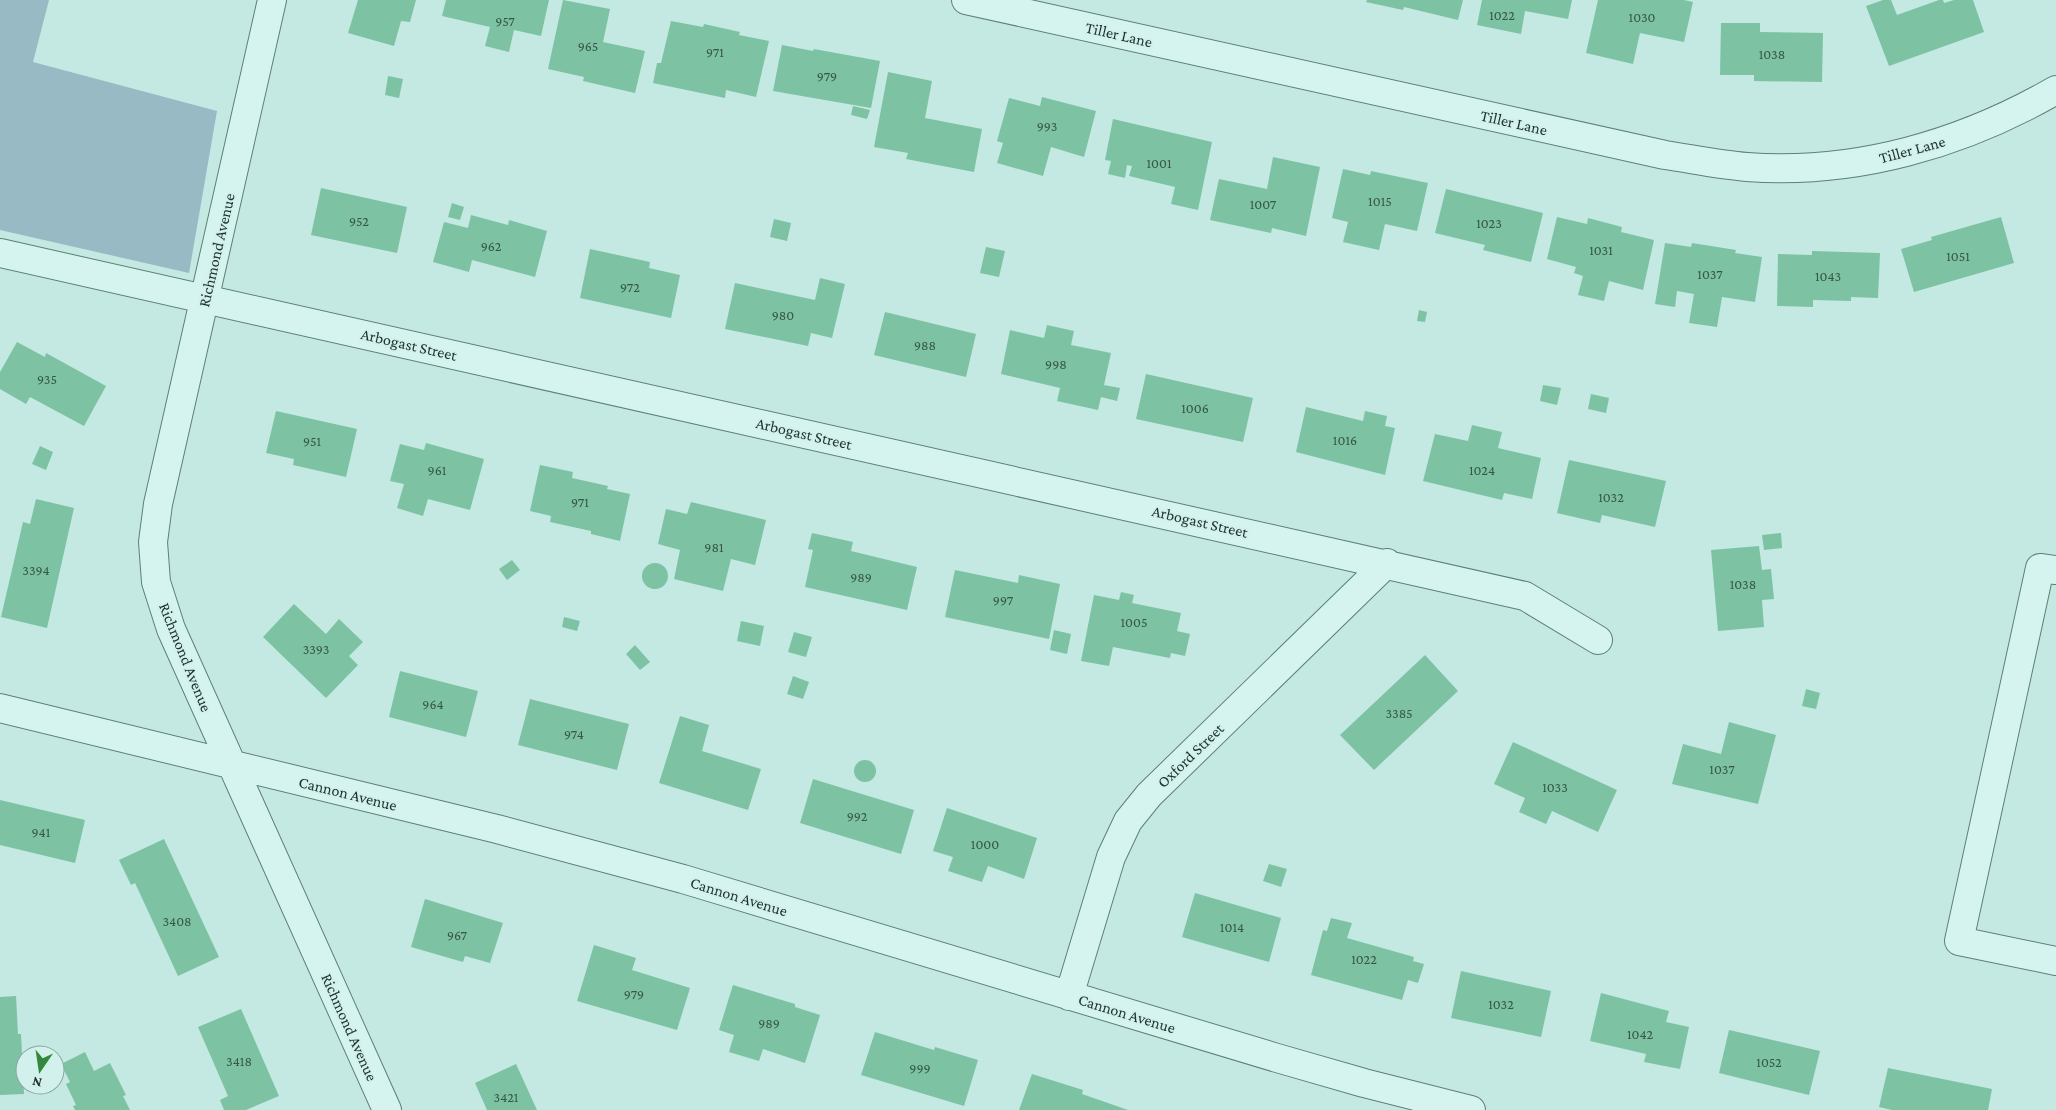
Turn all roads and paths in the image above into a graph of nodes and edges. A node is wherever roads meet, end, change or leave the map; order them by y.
1 (272, 0) edge
2 (966, 0) edge
3 (2056, 90) edge
4 (0, 254) edge
5 (205, 298) junction
6 (1387, 563) junction
7 (2056, 570) edge
8 (1598, 640) dead end
9 (0, 708) edge
10 (232, 764) junction
11 (2056, 961) edge
12 (1069, 996) junction
13 (387, 1110) edge
14 (1471, 1110) edge

1 - 5 street, Richmond Avenue
2 - 3 street, Tiller Lane
4 - 5 street, Arbogast Street
5 - 6 street, Arbogast Street
5 - 10 street, Richmond Avenue
6 - 8 street, Arbogast Street
6 - 12 street, Oxford Street
7 - 11 street
9 - 10 street, Cannon Avenue
10 - 12 street, Cannon Avenue
10 - 13 street, Richmond Avenue
12 - 14 street, Cannon Avenue

